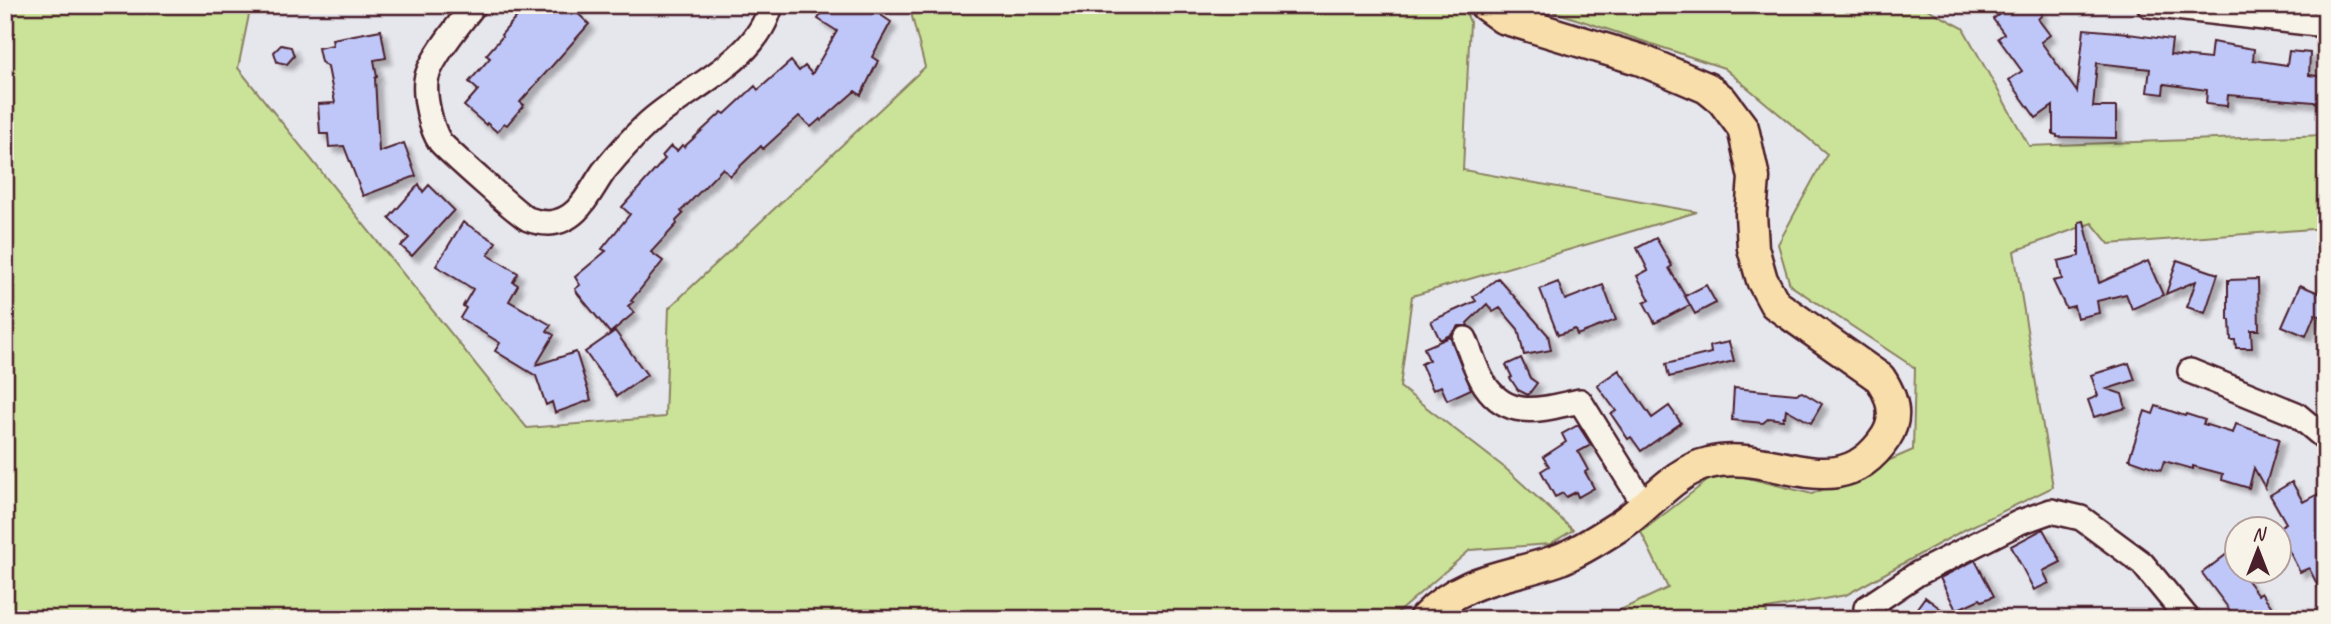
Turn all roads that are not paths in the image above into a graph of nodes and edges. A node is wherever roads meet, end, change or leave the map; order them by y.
1 (474, 5) edge
2 (771, 5) edge
3 (1485, 5) edge
4 (2149, 5) edge
5 (2326, 24) edge
6 (1465, 339) dead end
7 (2190, 371) dead end
8 (2326, 439) edge
9 (1645, 506) junction
10 (1866, 608) dead end
11 (1423, 619) edge
12 (2188, 619) edge

1 - 2 street
3 - 9 main road
4 - 5 street
6 - 9 street
7 - 8 street
9 - 11 main road
10 - 12 street

